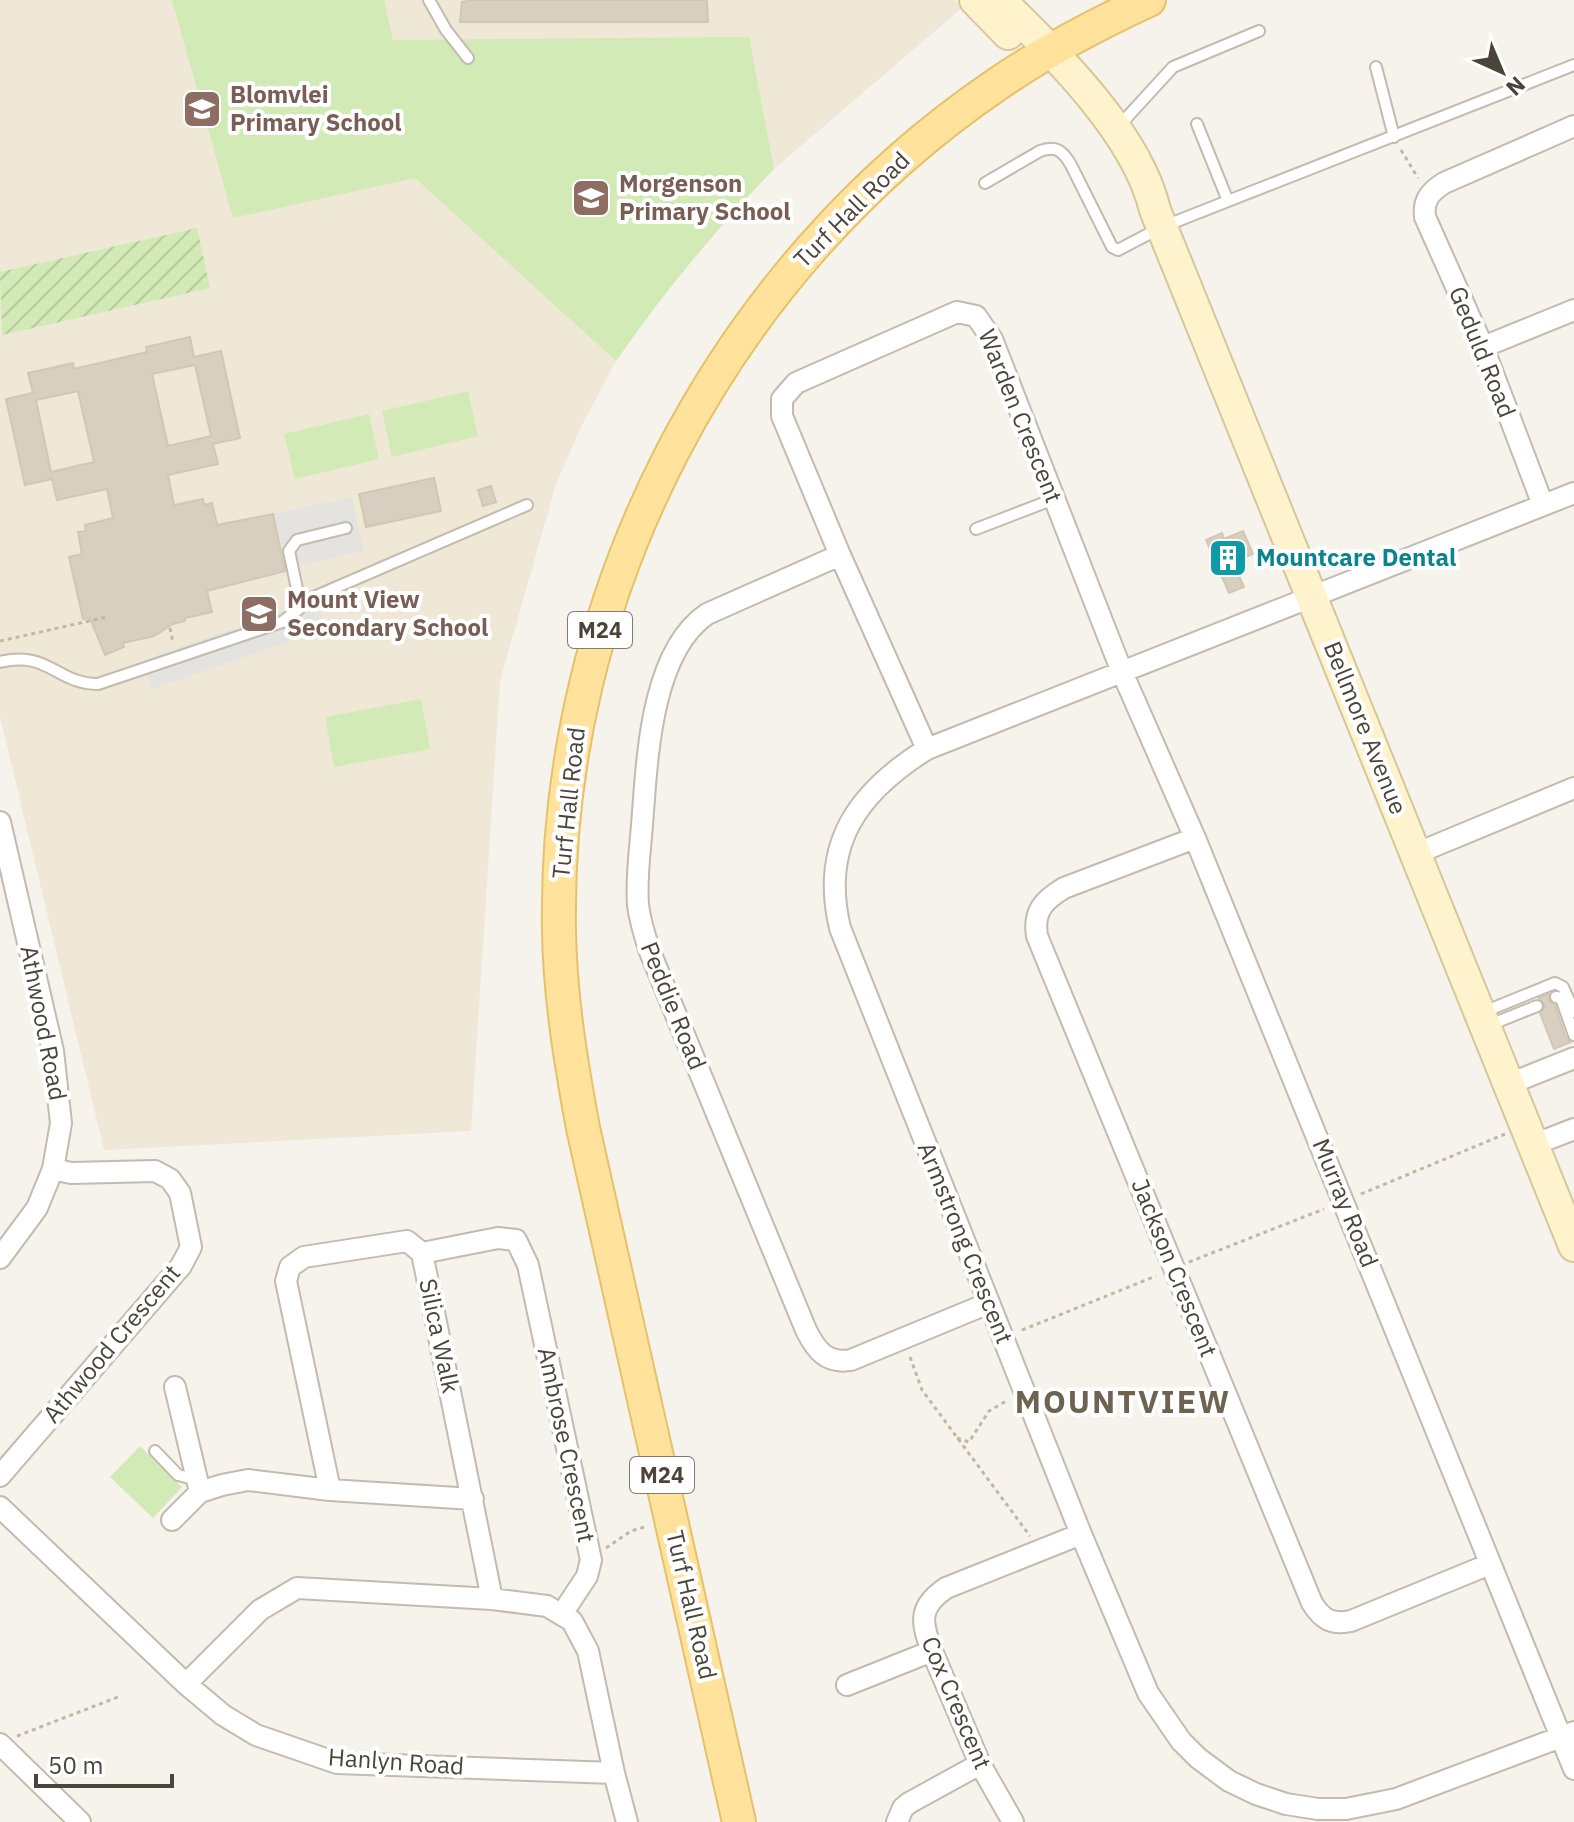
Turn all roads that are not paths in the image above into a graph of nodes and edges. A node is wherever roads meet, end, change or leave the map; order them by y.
1 (429, 0) edge
2 (975, 0) edge
3 (1000, 0) edge
4 (1149, 0) edge
5 (1259, 31) dead end
6 (1043, 56) junction
7 (468, 58) dead end
8 (1574, 65) edge
9 (1376, 67) dead end
10 (1197, 124) dead end
11 (1574, 126) edge
12 (1114, 129) junction
13 (1394, 137) junction
14 (985, 183) dead end
15 (1228, 201) junction
16 (1158, 219) junction
17 (1574, 310) edge
18 (1483, 347) junction
19 (1574, 493) edge
20 (1054, 499) junction
21 (527, 505) dead end
22 (1543, 505) junction
23 (346, 528) dead end
24 (976, 529) dead end
25 (840, 555) junction
26 (1312, 597) junction
27 (300, 603) junction
28 (0, 662) edge
29 (1122, 672) junction
30 (927, 749) junction
31 (1574, 788) edge
32 (0, 822) edge
33 (1195, 838) junction
34 (1415, 854) junction
35 (1556, 997) dead end
36 (1537, 1006) dead end
37 (1574, 1012) edge
38 (1482, 1020) junction
39 (1574, 1035) edge
40 (1574, 1058) edge
41 (1509, 1084) junction
42 (1574, 1129) edge
43 (1524, 1138) junction
44 (53, 1169) junction
45 (1574, 1246) edge
46 (422, 1253) junction
47 (0, 1258) edge
48 (989, 1303) junction
49 (175, 1387) dead end
50 (155, 1451) dead end
51 (0, 1476) edge
52 (199, 1486) junction
53 (330, 1490) junction
54 (473, 1499) junction
55 (0, 1507) edge
56 (172, 1520) dead end
57 (1081, 1534) junction
58 (1490, 1564) junction
59 (492, 1599) junction
60 (562, 1614) junction
61 (932, 1651) junction
62 (186, 1684) junction
63 (847, 1685) dead end
64 (1568, 1734) edge
65 (4, 1742) edge
66 (980, 1764) junction
67 (1574, 1769) edge
68 (614, 1773) junction
69 (80, 1822) edge
70 (627, 1822) edge
71 (739, 1822) edge
72 (897, 1822) edge
73 (1013, 1822) edge

1 - 7 lane
2 - 6 street
3 - 6 street
4 - 6 main road, Turf Hall Road / M24
5 - 12 lane
6 - 12 street, Bellmore Avenue
6 - 16 street, Bellmore Avenue
6 - 71 main road, Turf Hall Road / M24
8 - 13 lane
9 - 13 lane
10 - 15 lane
11 - 18 street, Geduld Road
12 - 16 street, Bellmore Avenue
13 - 15 lane
14 - 16 lane
15 - 16 lane
16 - 26 street, Bellmore Avenue
17 - 18 street
18 - 22 street, Geduld Road
19 - 22 street, Armstrong Crescent
20 - 24 lane
20 - 25 street, Warden Crescent
20 - 29 street, Warden Crescent
21 - 27 lane
22 - 26 street, Armstrong Crescent
23 - 27 lane
25 - 30 street, Warden Crescent
25 - 48 street, Peddie Road
26 - 29 street, Armstrong Crescent
26 - 34 street, Bellmore Avenue
27 - 28 lane
29 - 30 street, Armstrong Crescent
29 - 33 street, Murray Road
30 - 48 street, Armstrong Crescent
31 - 34 street
32 - 44 street, Athwood Road
33 - 58 street, Murray Road
33 - 58 street, Jackson Crescent
34 - 38 street, Bellmore Avenue
35 - 39 lane
36 - 38 lane
37 - 38 lane
38 - 41 street, Bellmore Avenue
40 - 41 street
41 - 43 street, Bellmore Avenue
42 - 43 street
43 - 45 street, Bellmore Avenue
44 - 47 street, Athwood Road
44 - 51 street, Athwood Crescent
46 - 53 street, Silica Walk
46 - 54 street, Silica Walk
46 - 60 street, Ambrose Crescent
48 - 57 street, Armstrong Crescent
49 - 52 street
50 - 52 lane
52 - 53 street
52 - 56 street
53 - 54 street
54 - 59 street, Silica Walk
55 - 62 street, Hanlyn Road
57 - 61 street, Cox Crescent
57 - 64 street, Armstrong Crescent
58 - 64 street, Murray Road
59 - 60 street
59 - 62 street
60 - 68 street
61 - 63 street
61 - 66 street, Cox Crescent
62 - 68 street, Hanlyn Road
64 - 67 street
65 - 69 street
66 - 72 street
66 - 73 street, Cox Crescent
68 - 70 street

